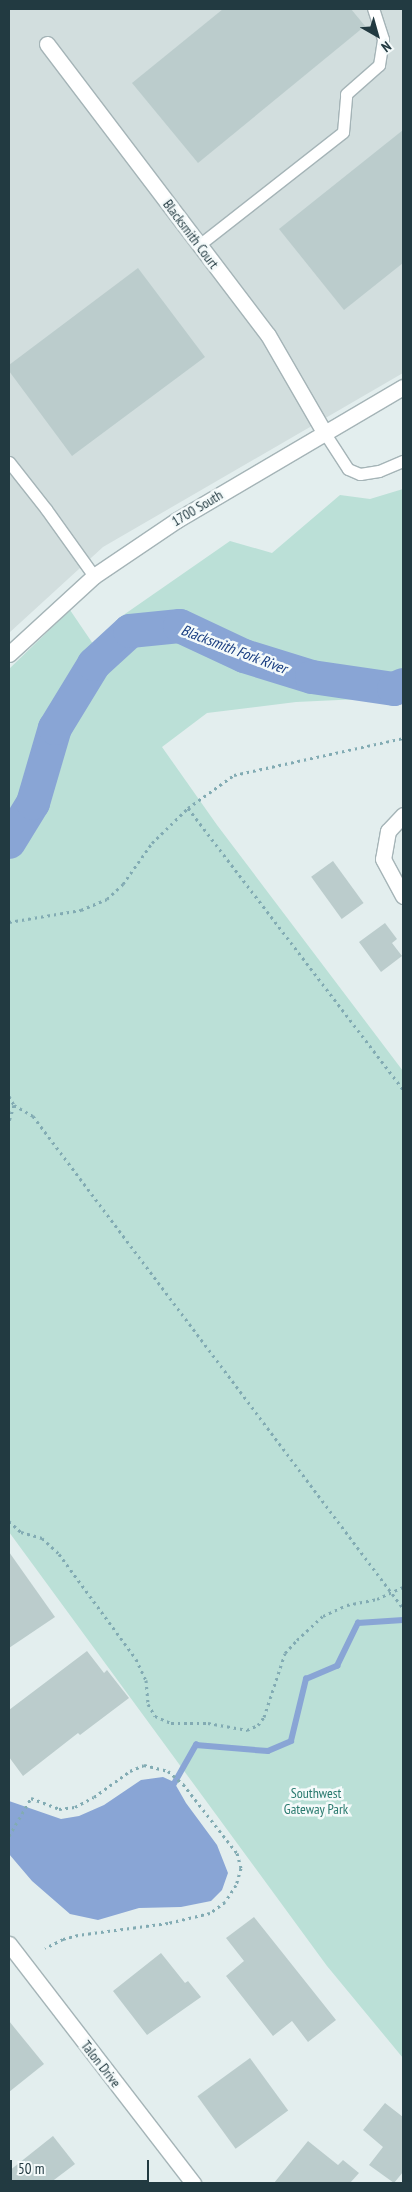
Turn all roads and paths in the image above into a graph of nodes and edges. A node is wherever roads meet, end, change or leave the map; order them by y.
1 (374, 9) edge
2 (46, 44) dead end
3 (199, 245) junction
4 (403, 387) edge
5 (324, 432) junction
6 (403, 461) edge
7 (9, 462) edge
8 (94, 576) junction
9 (9, 654) edge
10 (403, 738) edge
11 (188, 808) junction
12 (403, 816) edge
13 (403, 896) edge
14 (9, 922) edge
15 (403, 1089) edge
16 (9, 1096) edge
17 (14, 1105) junction
18 (9, 1121) edge
19 (9, 1521) edge
20 (403, 1587) edge
21 (390, 1591) junction
22 (403, 1608) edge
23 (9, 1836) edge
24 (9, 1944) edge
25 (45, 1948) dead end
26 (193, 2183) edge

1 - 3 lane
2 - 3 street, Blacksmith Court
3 - 5 street, Blacksmith Court
4 - 5 street, 1700 South
5 - 6 lane
5 - 8 street, 1700 South
7 - 8 lane
8 - 9 street, 1700 South
10 - 11 path
11 - 14 path
11 - 15 path
12 - 13 street
16 - 17 path
17 - 18 path
17 - 21 path
19 - 21 path
20 - 21 path
21 - 22 path
23 - 25 path
24 - 26 street, Talon Drive

